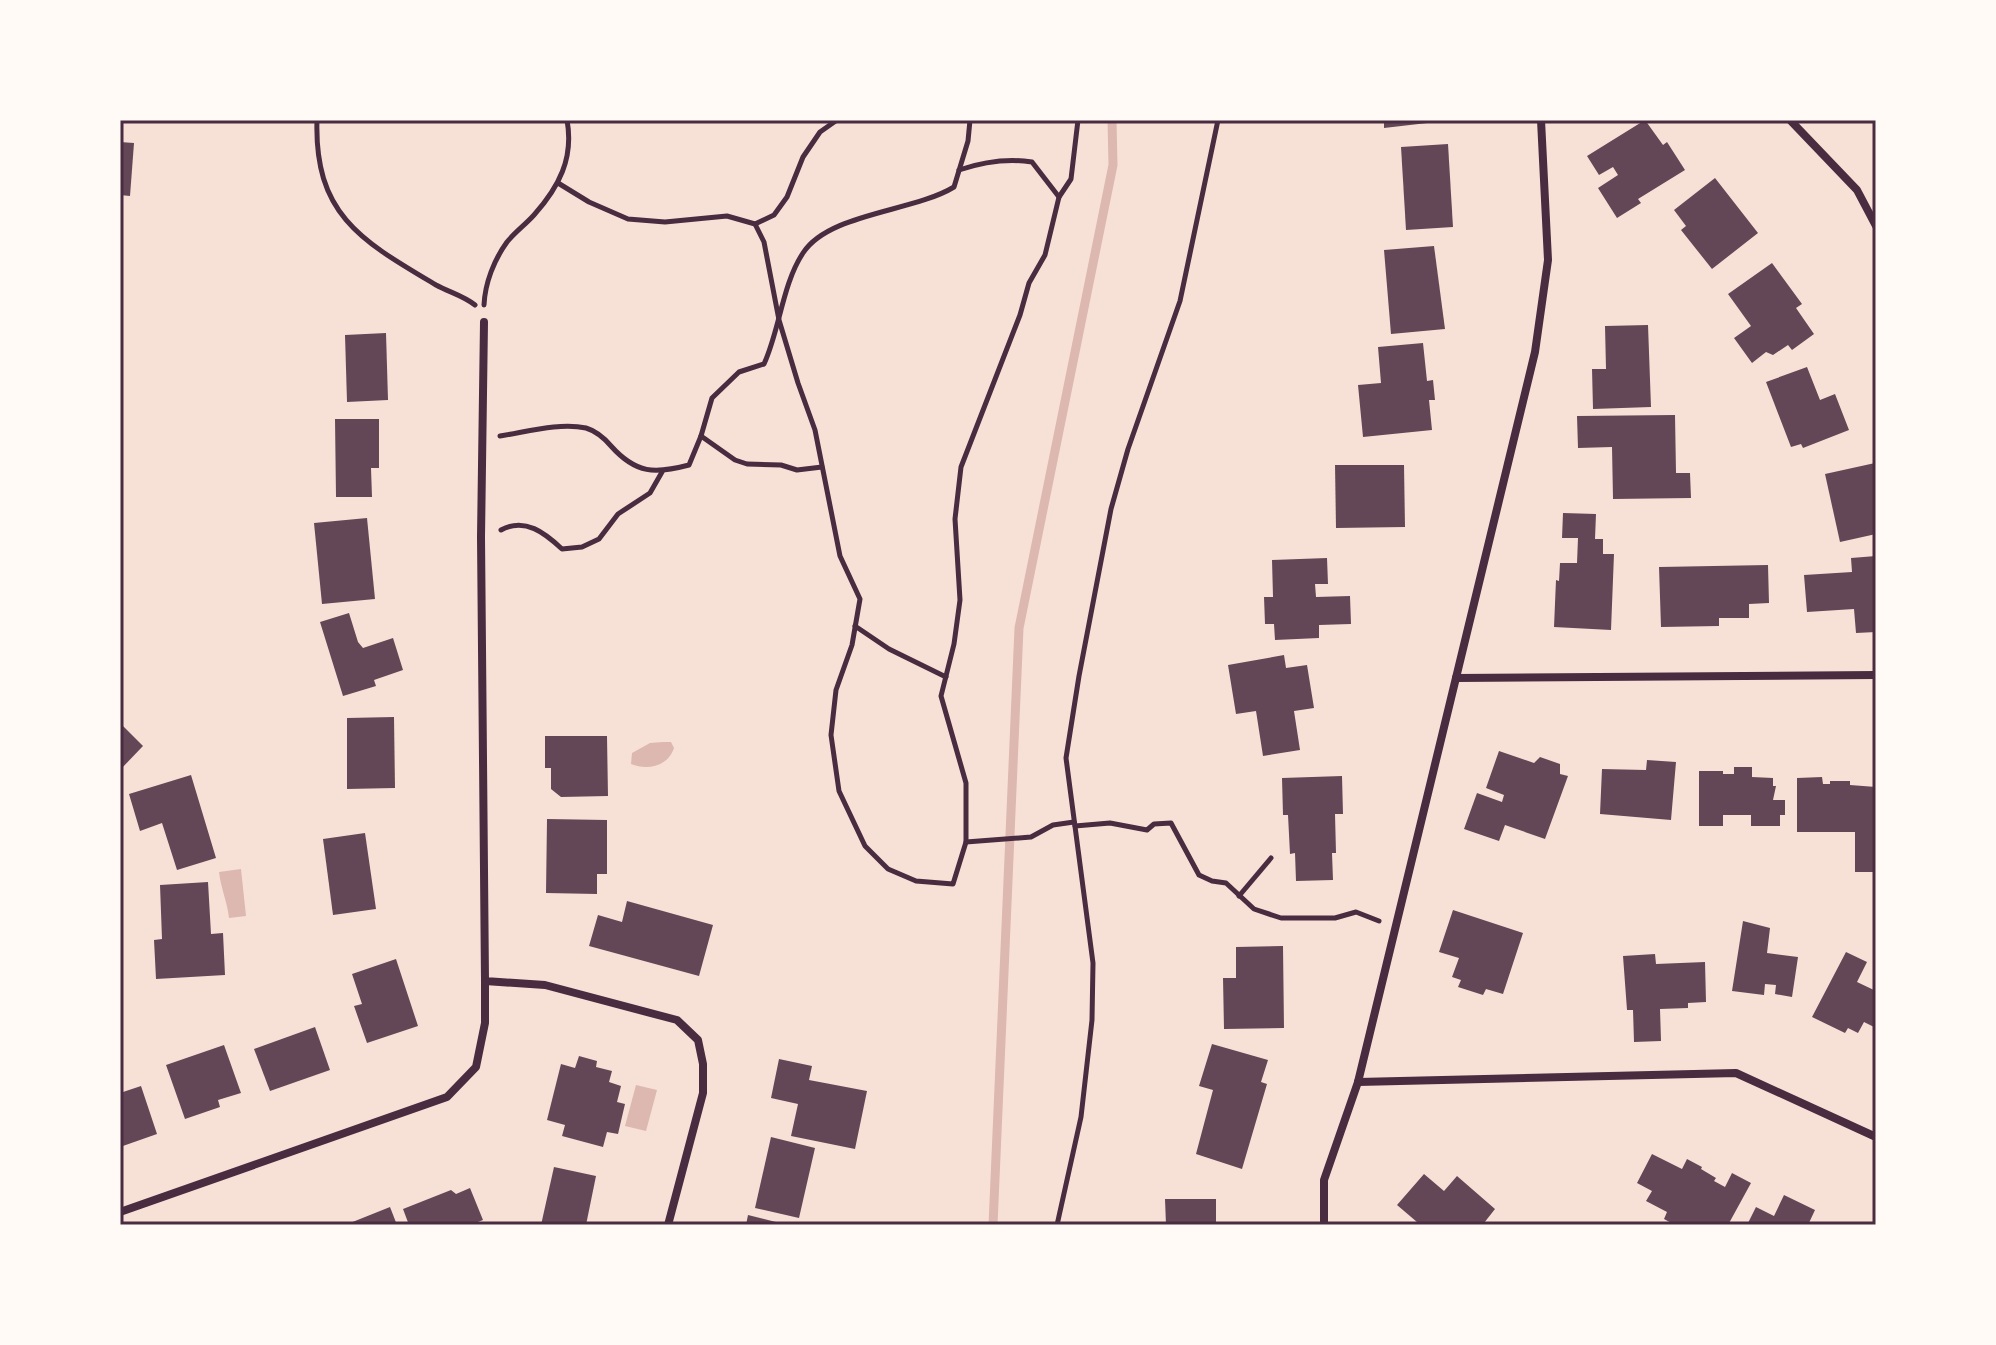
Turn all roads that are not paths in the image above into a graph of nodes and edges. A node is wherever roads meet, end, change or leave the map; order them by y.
1 (1541, 120) edge
2 (1790, 120) edge
3 (1876, 226) edge
4 (484, 318) road end
5 (1876, 675) edge
6 (1456, 678) junction
7 (485, 981) junction
8 (1358, 1082) junction
9 (1876, 1137) edge
10 (120, 1212) edge
11 (668, 1225) edge
12 (1324, 1225) edge

1 - 6 street
2 - 3 street
4 - 7 street
5 - 6 street
6 - 8 street
7 - 10 street
7 - 11 street
8 - 9 street
8 - 12 street

